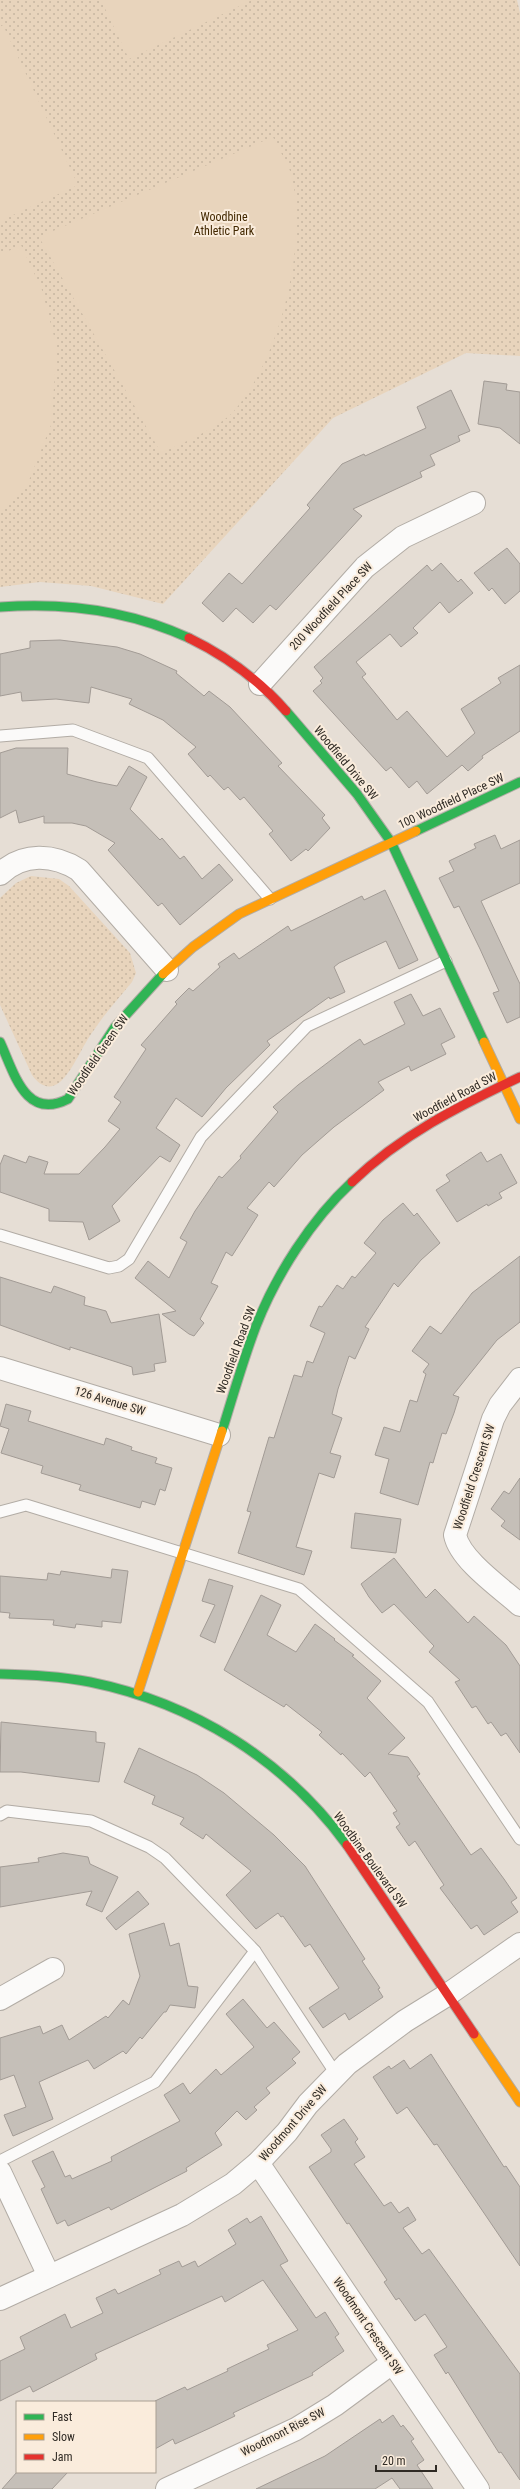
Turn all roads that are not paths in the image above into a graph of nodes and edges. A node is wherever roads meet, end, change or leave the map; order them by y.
1 (474, 503) dead end
2 (0, 607) edge
3 (260, 684) junction
4 (0, 736) edge
5 (520, 782) edge
6 (392, 842) junction
7 (0, 874) edge
8 (270, 899) junction
9 (446, 961) junction
10 (166, 970) junction
11 (0, 1042) edge
12 (520, 1077) edge
13 (504, 1085) junction
14 (520, 1119) edge
15 (0, 1234) edge
16 (0, 1368) edge
17 (520, 1379) edge
18 (219, 1435) junction
19 (0, 1512) edge
20 (181, 1554) junction
21 (520, 1605) edge
22 (0, 1674) edge
23 (138, 1692) junction
24 (0, 1815) edge
25 (520, 1839) edge
26 (520, 1944) edge
27 (255, 1951) junction
28 (53, 1968) dead end
29 (447, 1995) junction
30 (0, 1999) edge
31 (336, 2074) junction
32 (520, 2102) edge
33 (0, 2161) edge
34 (258, 2163) junction
35 (0, 2172) edge
36 (49, 2276) junction
37 (0, 2299) edge
38 (392, 2363) junction
39 (167, 2489) edge
40 (478, 2489) edge

1 - 3 street, 200 Woodfield Place SW
2 - 3 street, Woodfield Drive SW
3 - 6 street, Woodfield Drive SW
4 - 8 lane
5 - 6 street, 100 Woodfield Place SW
6 - 8 street, Woodfield Green SW
6 - 9 street, Woodfield Drive SW
7 - 10 street
8 - 10 street, Woodfield Green SW
9 - 13 street, Woodfield Drive SW
9 - 15 lane
10 - 11 street, Woodfield Green SW
12 - 13 street, Woodfield Road SW
13 - 14 street, Woodfield Drive SW
13 - 18 street, Woodfield Road SW
16 - 18 street, 126 Avenue SW
17 - 21 street, Woodfield Crescent SW
18 - 20 street, Woodfield Road SW
19 - 20 lane
20 - 23 street, Woodfield Road SW
20 - 25 lane
22 - 23 street, Woodbine Boulevard SW
23 - 29 street, Woodbine Boulevard SW
24 - 27 lane
26 - 29 street, Woodmont Drive SW
27 - 31 lane
27 - 33 lane
28 - 30 street
29 - 31 street, Woodmont Drive SW
29 - 32 street, Woodbine Boulevard SW
31 - 34 street, Woodmont Drive SW
34 - 36 street, Woodmont Drive SW
34 - 38 street, Woodmont Crescent SW
35 - 36 street
36 - 37 street, Woodmont Drive SW
38 - 39 street, Woodmont Rise SW
38 - 40 street, Woodmont Crescent SW

